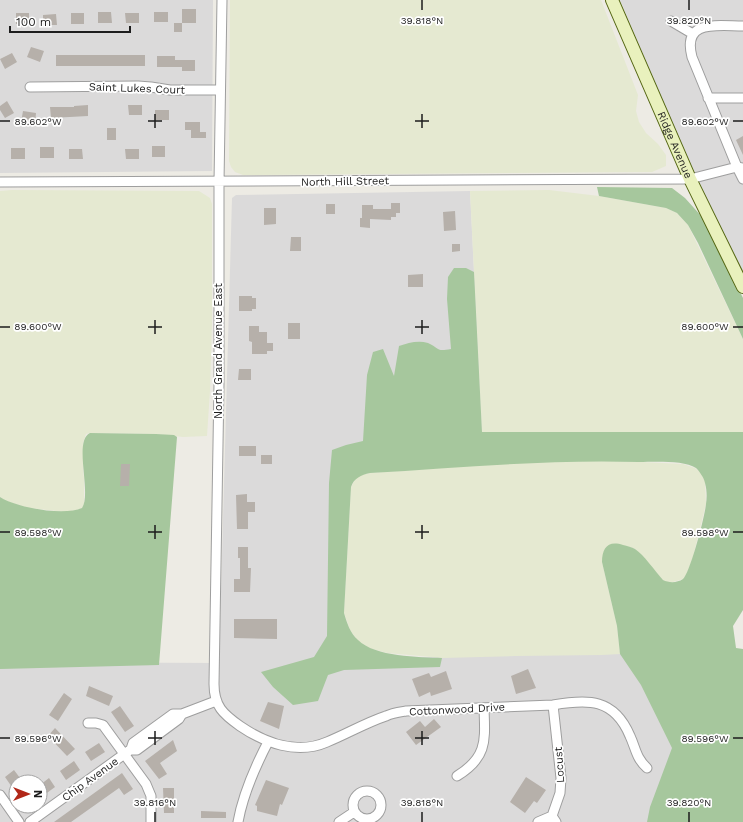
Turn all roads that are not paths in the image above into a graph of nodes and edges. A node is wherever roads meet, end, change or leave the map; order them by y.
1 (222, 0) edge
2 (612, 0) edge
3 (670, 21) dead end
4 (743, 26) edge
5 (693, 34) junction
6 (30, 87) dead end
7 (220, 90) junction
8 (708, 98) junction
9 (743, 98) edge
10 (740, 168) edge
11 (690, 179) junction
12 (743, 179) edge
13 (0, 182) edge
14 (219, 182) junction
15 (743, 287) edge
16 (216, 701) junction
17 (553, 705) junction
18 (484, 708) junction
19 (88, 724) dead end
20 (268, 742) junction
21 (128, 752) junction
22 (647, 768) dead end
23 (457, 776) dead end
24 (0, 795) edge
25 (354, 812) dead end
26 (554, 819) edge
27 (19, 822) edge
28 (30, 822) edge
29 (151, 822) edge
30 (238, 822) edge
31 (339, 822) edge
32 (538, 822) edge

1 - 7 street, North Grand Avenue East
2 - 11 street, Ridge Avenue
3 - 5 street
4 - 5 street
5 - 8 street
6 - 7 street, Saint Lukes Court
7 - 14 street, North Grand Avenue East
8 - 9 street
8 - 10 street
10 - 11 street, North Hill Street
10 - 12 street
11 - 14 street, North Hill Street
11 - 15 street, Ridge Avenue
13 - 14 street, North Hill Street
14 - 16 street, North Grand Avenue East
16 - 20 street, Cottonwood Drive
16 - 21 street, Chip Avenue
17 - 18 street, Cottonwood Drive
17 - 22 street, Cottonwood Drive
17 - 26 street, Locust
18 - 20 street, Cottonwood Drive
18 - 23 street
19 - 21 street
20 - 30 street
21 - 28 street, Chip Avenue
21 - 29 street
24 - 27 street
25 - 31 street
26 - 32 street

